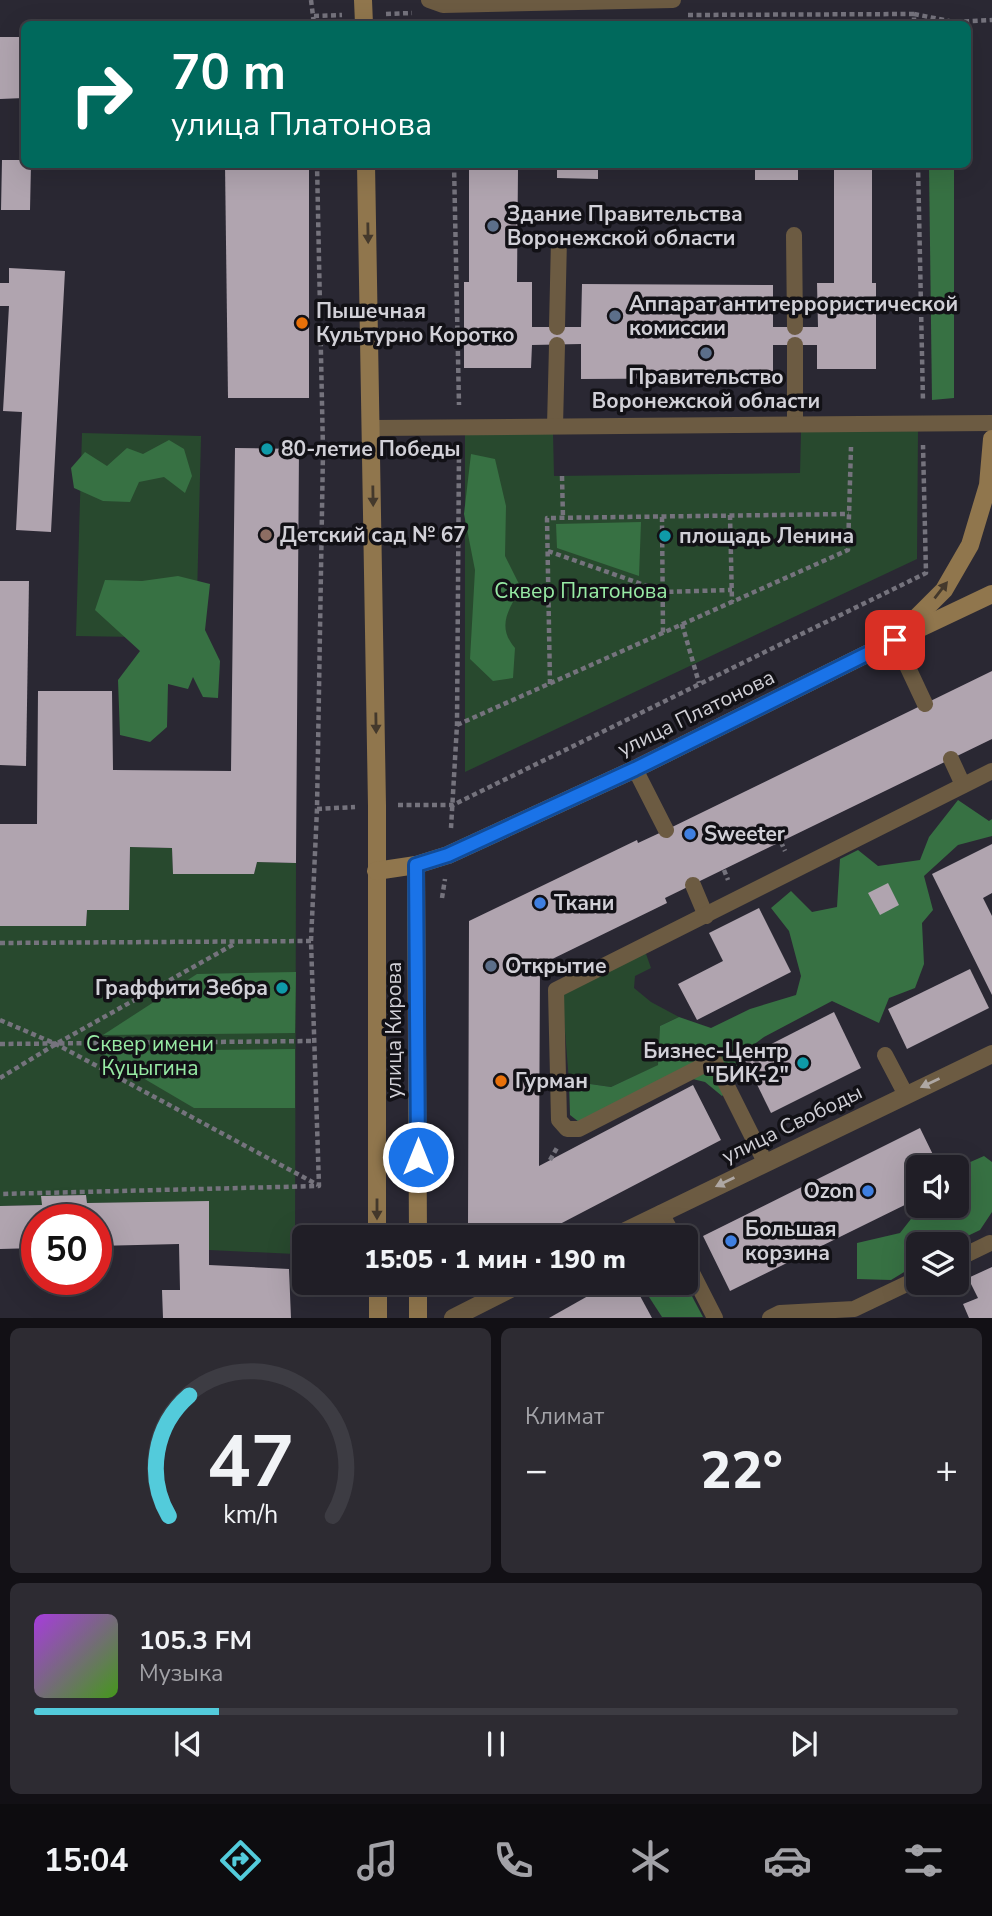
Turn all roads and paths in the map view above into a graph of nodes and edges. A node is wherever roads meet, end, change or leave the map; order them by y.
1 (311, 0) edge
2 (363, 0) edge
3 (429, 0) edge
4 (673, 0) edge
5 (914, 14) dead end
6 (992, 20) edge
7 (314, 21) edge
8 (364, 21) edge
9 (949, 21) edge
10 (971, 21) edge
11 (317, 168) edge
12 (366, 168) edge
13 (454, 168) edge
14 (918, 168) edge
15 (794, 235) dead end
16 (559, 239) dead end
17 (557, 327) dead end
18 (795, 327) dead end
19 (557, 345) dead end
20 (795, 345) dead end
21 (923, 423) junction
22 (992, 423) edge
23 (795, 424) junction
24 (851, 424) junction
25 (555, 426) junction
26 (459, 427) junction
27 (372, 428) junction
28 (992, 439) edge
29 (562, 476) dead end
30 (849, 514) junction
31 (730, 516) junction
32 (662, 517) junction
33 (563, 518) junction
34 (548, 551) junction
35 (732, 590) junction
36 (664, 592) junction
37 (992, 594) edge
38 (732, 602) junction
39 (682, 624) junction
40 (663, 633) junction
41 (895, 640) junction
42 (699, 683) junction
43 (550, 684) junction
44 (925, 704) dead end
45 (457, 725) junction
46 (951, 760) dead end
47 (635, 769) junction
48 (992, 771) edge
49 (963, 785) junction
50 (434, 805) dead end
51 (453, 805) junction
52 (344, 807) dead end
53 (317, 809) junction
54 (666, 830) dead end
55 (416, 865) junction
56 (376, 871) junction
57 (693, 885) dead end
58 (705, 916) junction
59 (311, 941) junction
60 (237, 942) junction
61 (0, 943) edge
62 (0, 1020) edge
63 (314, 1041) junction
64 (0, 1044) edge
65 (56, 1044) junction
66 (992, 1054) edge
67 (884, 1055) dead end
68 (0, 1078) edge
69 (906, 1095) junction
70 (765, 1162) junction
71 (319, 1186) junction
72 (0, 1194) edge
73 (661, 1213) junction
74 (377, 1225) edge
75 (418, 1225) edge
76 (637, 1225) edge
77 (668, 1225) edge
78 (990, 1243) dead end
79 (969, 1253) edge
80 (906, 1284) edge
81 (698, 1285) edge
82 (377, 1295) edge
83 (418, 1295) edge
84 (498, 1295) edge
85 (378, 1318) edge
86 (418, 1318) edge
87 (453, 1318) edge
88 (715, 1318) edge
89 (770, 1318) edge

1 - 7 path
2 - 8 main road
3 - 4 lane
5 - 9 path
6 - 10 path
11 - 53 path
12 -> 27 main road
13 - 26 path
14 - 21 path
15 - 18 lane
16 - 17 lane
19 - 25 lane
20 - 23 lane
21 - 22 lane
21 - 24 lane
21 - 42 path
23 - 24 lane
23 - 25 lane
24 - 30 path
25 - 26 lane
26 - 27 lane
26 - 45 path
27 -> 56 main road
41 -> 28 main road
29 - 33 path
30 - 31 path
30 - 38 path
31 - 32 path
31 - 35 path
32 - 33 path
32 - 36 path
33 - 34 path
34 - 36 path
34 - 43 path
35 - 36 path
35 - 38 path
36 - 40 path
37 - 41 main road, улица Платонова
38 - 39 path
39 - 40 path
39 - 42 path
40 - 43 path
41 - 44 lane
41 - 47 main road, улица Платонова
42 - 51 path
43 - 45 path
45 - 51 path
46 - 49 lane
47 - 54 lane
47 - 55 main road, улица Платонова
48 - 49 lane
49 - 58 lane
50 - 51 path
52 - 53 path
53 - 59 path
55 - 56 main road
55 - 75 main road, улица Кирова
56 -> 74 main road, улица Кирова
57 - 58 lane
58 - 70 lane
59 - 60 path
59 - 63 path
60 - 61 path
60 - 65 path
62 - 65 path
63 - 65 path
63 - 71 path
64 - 65 path
65 - 68 path
65 - 71 path
66 -> 69 street, улица Свободы
67 - 69 lane
69 - 70 street, улица Свободы
70 -> 73 street, улица Свободы
71 - 72 path
73 - 76 street, улица Свободы
73 - 77 lane
78 - 79 lane
80 - 89 lane
81 - 88 lane
82 - 85 main road
83 - 86 main road
84 - 87 street

